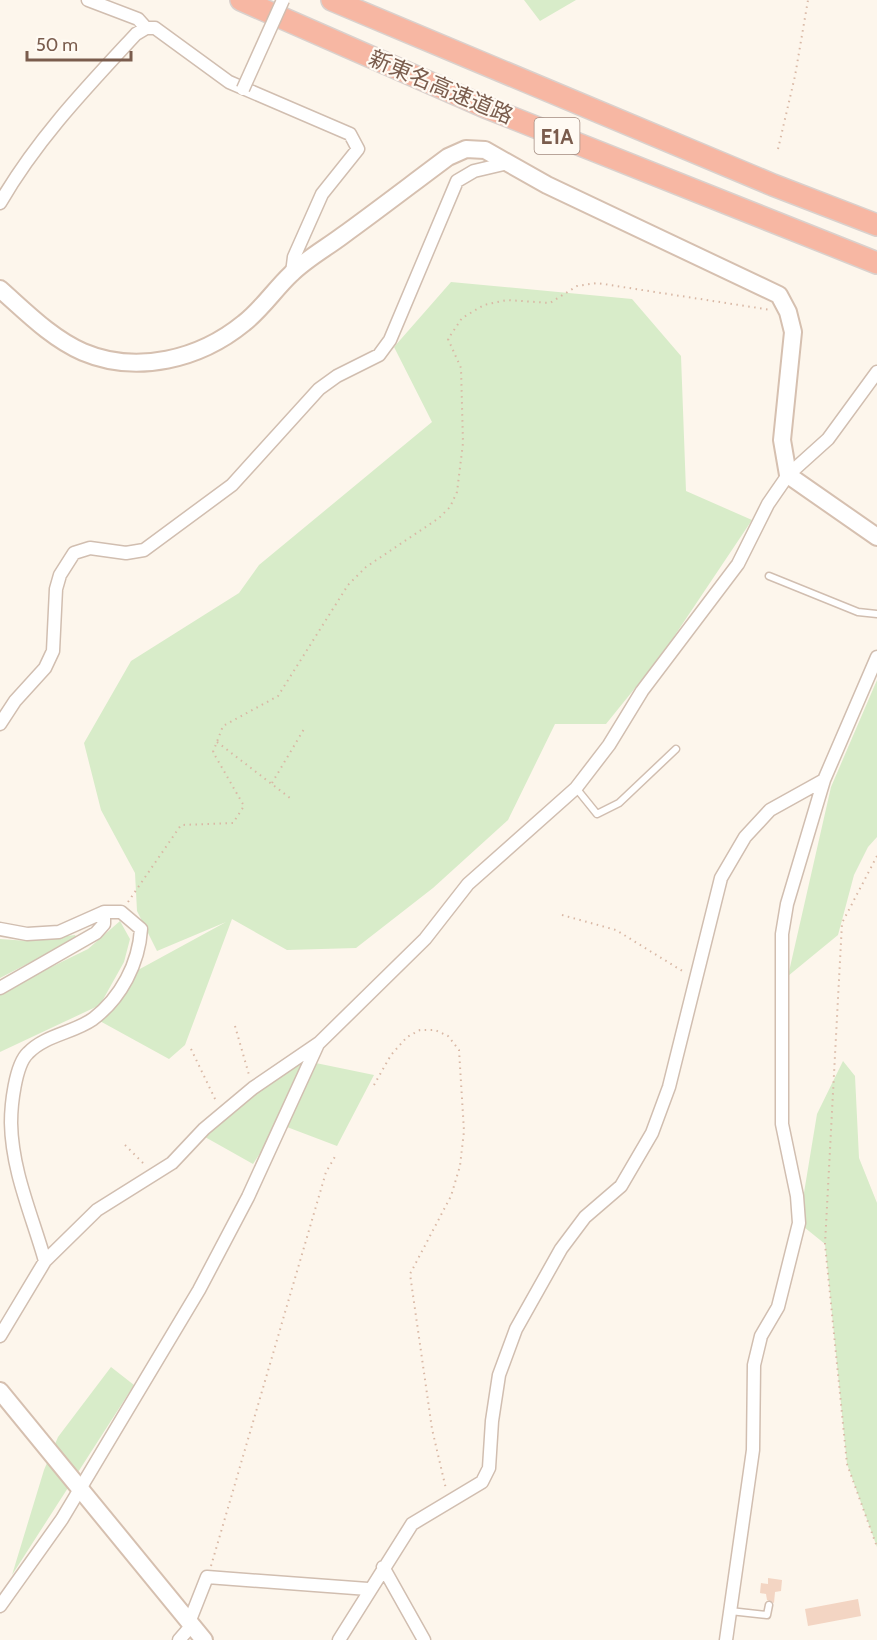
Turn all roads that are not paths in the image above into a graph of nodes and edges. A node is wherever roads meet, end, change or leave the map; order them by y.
1 (88, 0) edge
2 (241, 0) edge
3 (283, 0) edge
4 (332, 0) edge
5 (146, 28) junction
6 (243, 89) junction
7 (508, 163) junction
8 (0, 203) edge
9 (877, 225) edge
10 (877, 263) edge
11 (292, 273) junction
12 (0, 289) edge
13 (877, 372) edge
14 (788, 475) junction
15 (877, 537) edge
16 (769, 576) dead end
17 (877, 614) edge
18 (877, 657) edge
19 (0, 724) edge
20 (676, 749) dead end
21 (824, 780) junction
22 (576, 788) junction
23 (104, 912) junction
24 (0, 929) edge
25 (0, 988) edge
26 (319, 1043) junction
27 (45, 1261) junction
28 (0, 1336) edge
29 (0, 1392) edge
30 (80, 1487) junction
31 (383, 1567) junction
32 (368, 1589) junction
33 (769, 1605) dead end
34 (0, 1606) edge
35 (729, 1611) junction
36 (191, 1623) junction
37 (179, 1640) edge
38 (204, 1640) edge
39 (339, 1640) edge
40 (424, 1640) edge
41 (726, 1640) edge

1 - 5 street
2 - 10 highway, 新東名高速道路 / E1A
3 - 6 street, bridge
4 - 9 highway, 新東名高速道路 / E1A
5 - 6 street
5 - 8 street
6 - 11 street
7 - 11 street
7 - 14 street
7 - 19 street
11 - 12 street
13 - 14 street
14 - 15 street
14 - 22 street
16 - 17 lane
18 - 21 street
20 - 22 lane
21 - 31 street
21 - 35 street
22 - 26 street
23 - 24 street
23 - 25 street
23 - 27 street
26 - 27 street
26 - 30 street
27 - 28 street
29 - 30 street
30 - 34 street
30 - 36 street
31 - 32 street
31 - 40 street
32 - 36 street
32 - 39 street
33 - 35 lane
35 - 41 street
36 - 37 street
36 - 38 street

